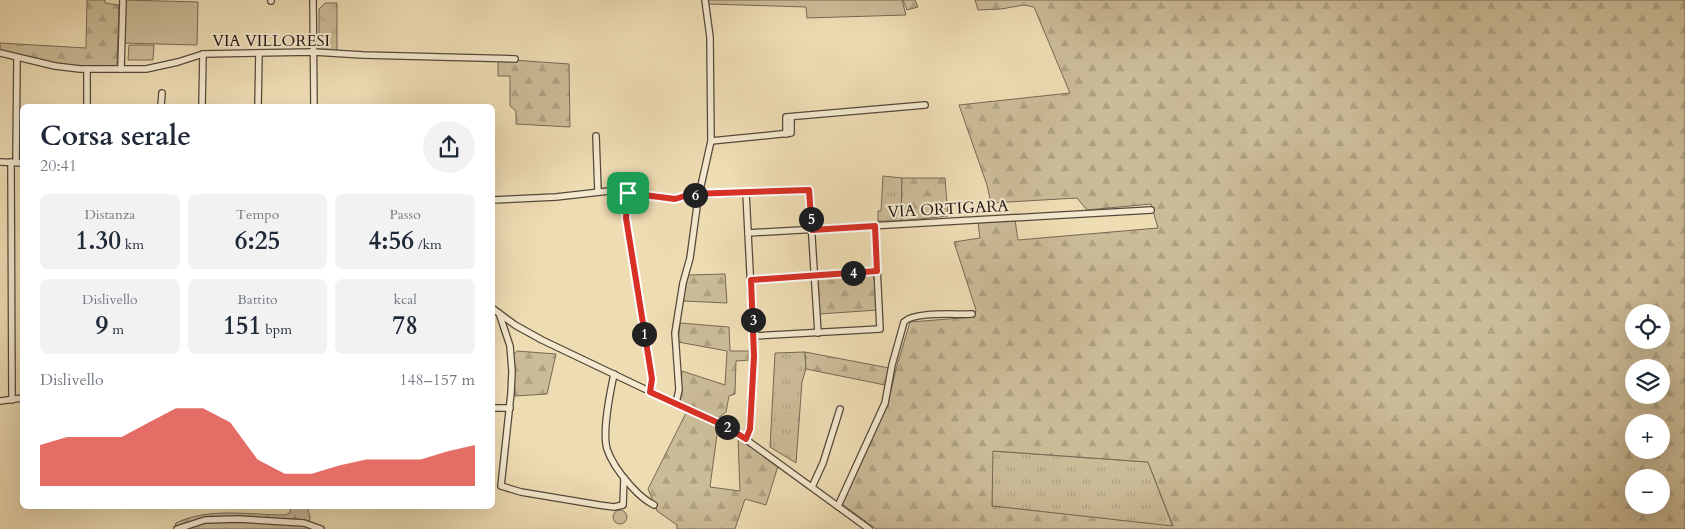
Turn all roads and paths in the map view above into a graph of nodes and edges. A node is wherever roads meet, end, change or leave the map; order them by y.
1 (123, 0) edge
2 (313, 0) edge
3 (705, 0) edge
4 (314, 52) junction
5 (258, 53) junction
6 (0, 54) edge
7 (203, 54) junction
8 (17, 58) junction
9 (515, 59) dead end
10 (121, 68) junction
11 (87, 69) junction
12 (162, 93) dead end
13 (87, 104) edge
14 (161, 104) edge
15 (202, 104) edge
16 (258, 104) edge
17 (314, 104) edge
18 (925, 105) dead end
19 (596, 136) dead end
20 (711, 141) junction
21 (0, 162) edge
22 (16, 162) edge
23 (598, 192) junction
24 (628, 193) junction
25 (746, 193) junction
26 (700, 195) junction
27 (495, 200) edge
28 (1151, 210) dead end
29 (875, 226) junction
30 (812, 230) junction
31 (748, 233) junction
32 (877, 271) junction
33 (814, 276) junction
34 (751, 280) junction
35 (495, 310) edge
36 (499, 313) junction
37 (972, 314) dead end
38 (818, 333) junction
39 (754, 336) junction
40 (614, 374) junction
41 (650, 392) junction
42 (20, 398) edge
43 (12, 400) junction
44 (0, 401) edge
45 (676, 403) junction
46 (495, 408) edge
47 (510, 408) junction
48 (840, 409) dead end
49 (746, 439) junction
50 (624, 478) junction
51 (812, 487) junction
52 (654, 505) dead end
53 (838, 506) junction
54 (177, 529) edge
55 (321, 529) edge
56 (870, 529) edge

1 - 10 street
2 - 4 street
3 - 20 street
4 - 5 street, VIA VILLORESI
4 - 9 street, VIA VILLORESI
4 - 17 street
5 - 7 street, VIA VILLORESI
5 - 16 street
6 - 8 street, VIA VILLORESI
7 - 10 street, VIA VILLORESI
7 - 15 street
8 - 11 street, VIA VILLORESI
8 - 22 street
10 - 11 street, VIA VILLORESI
11 - 13 street
12 - 14 street
18 - 20 street
19 - 23 street
20 - 26 street
21 - 22 street
22 - 43 street
23 - 24 street
23 - 27 street
24 - 26 street
24 - 41 street
25 - 26 street
25 - 30 street
25 - 31 street
26 - 45 street
28 - 29 street, VIA ORTIGARA
29 - 30 street, VIA ORTIGARA
29 - 32 street
30 - 31 street, VIA ORTIGARA
30 - 33 street
31 - 34 street
32 - 33 street
32 - 38 street
33 - 34 street
33 - 38 street
34 - 39 street
35 - 36 street
36 - 40 street
36 - 47 street
37 - 53 street
38 - 39 street
39 - 49 street
40 - 41 street
40 - 50 street
41 - 45 street
42 - 43 street
43 - 44 street
45 - 49 street
46 - 47 street
47 - 50 street
48 - 51 street
49 - 51 street
50 - 52 street
51 - 53 street
53 - 56 street
54 - 55 street

